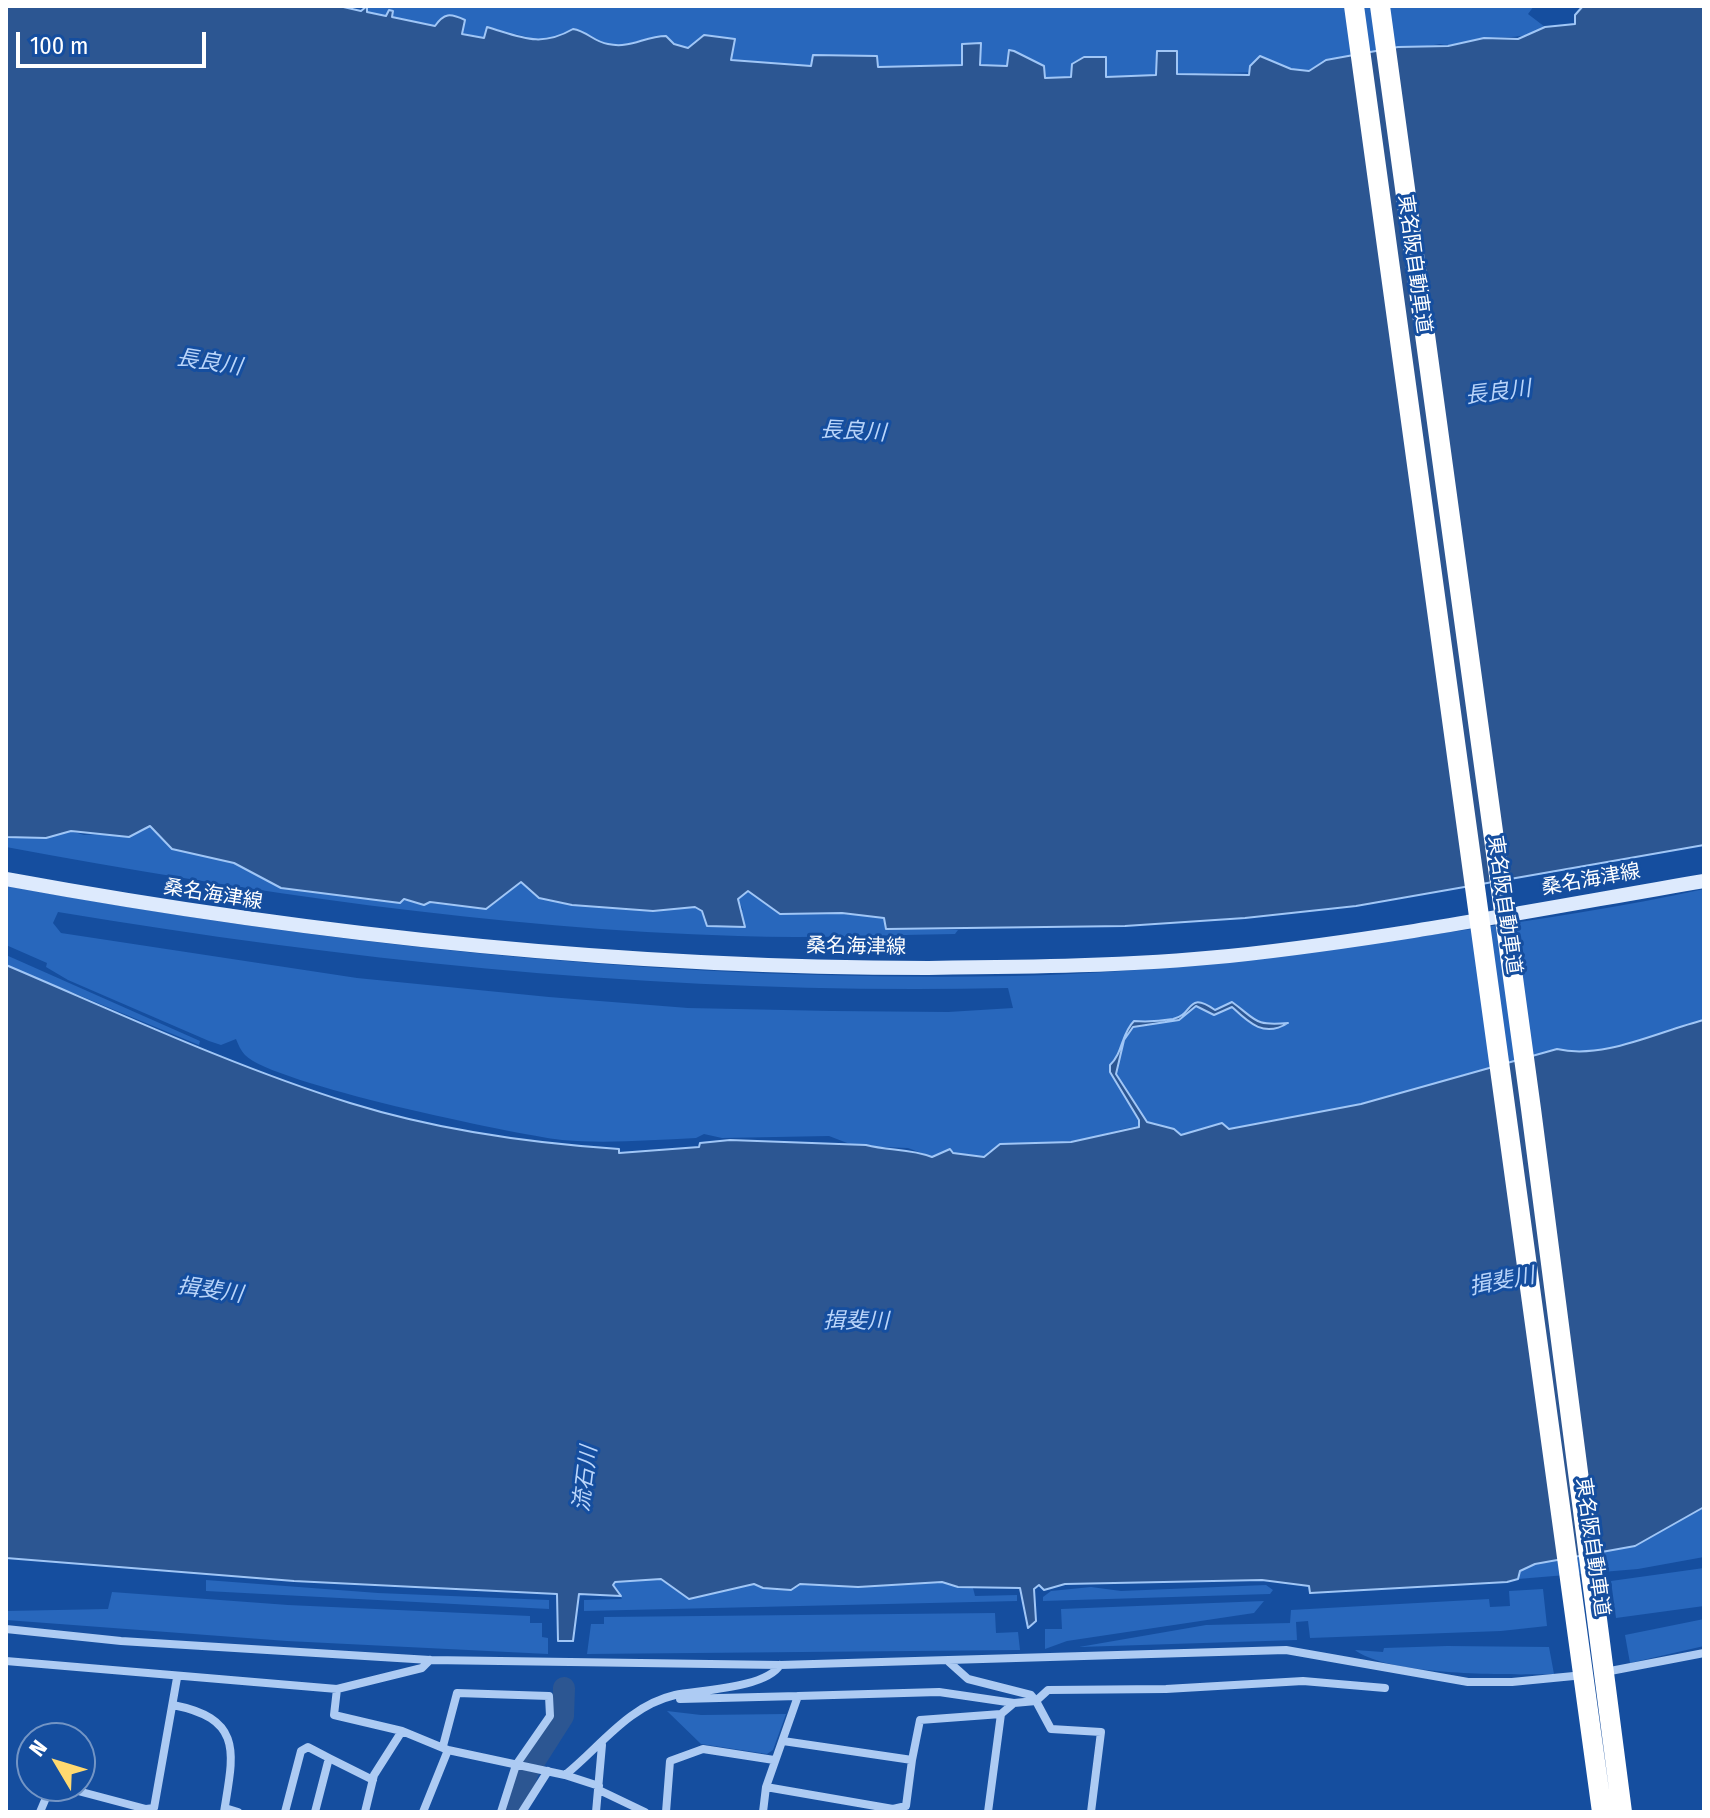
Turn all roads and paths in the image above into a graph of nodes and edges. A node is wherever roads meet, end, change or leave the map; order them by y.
1 (1354, 6) edge
2 (1380, 6) edge
3 (6, 879) edge
4 (1704, 881) edge
5 (6, 1629) edge
6 (1704, 1653) edge
7 (430, 1660) junction
8 (6, 1661) edge
9 (948, 1661) junction
10 (780, 1665) junction
11 (177, 1678) junction
12 (1385, 1688) dead end
13 (337, 1689) junction
14 (798, 1696) junction
15 (663, 1699) junction
16 (1036, 1701) junction
17 (1014, 1703) junction
18 (173, 1705) junction
19 (1001, 1714) junction
20 (402, 1731) junction
21 (783, 1741) junction
22 (603, 1745) junction
23 (446, 1748) junction
24 (329, 1758) junction
25 (774, 1760) junction
26 (912, 1760) junction
27 (518, 1765) junction
28 (548, 1771) junction
29 (565, 1775) junction
30 (373, 1780) junction
31 (766, 1787) junction
32 (599, 1788) junction
33 (96, 1796) edge
34 (224, 1810) edge
35 (238, 1812) edge
36 (285, 1812) edge
37 (315, 1812) edge
38 (365, 1812) edge
39 (423, 1812) edge
40 (501, 1812) edge
41 (522, 1812) edge
42 (596, 1812) edge
43 (645, 1812) edge
44 (666, 1812) edge
45 (763, 1812) edge
46 (988, 1812) edge
47 (1091, 1812) edge
48 (1602, 1812) edge
49 (1622, 1812) edge

1 - 48 highway, 東名阪自動車道, bridge
2 - 49 highway, 東名阪自動車道, bridge
3 - 4 main road, 桑名海津線
5 - 7 street
6 - 9 street
7 - 10 street
7 - 13 street
8 - 11 street
9 - 10 street
9 - 16 street
10 - 15 street
11 - 13 street
11 - 18 street
12 - 16 street
13 - 20 street
14 - 15 street
14 - 17 street
14 - 21 street
15 - 22 street
16 - 17 street
16 - 47 street
17 - 19 street
18 - 33 street
18 - 34 street
19 - 26 street
19 - 46 street
20 - 23 street
20 - 30 street
21 - 25 street
21 - 26 street
22 - 29 street
22 - 32 street
23 - 27 street
23 - 27 street
23 - 39 street
24 - 30 street
24 - 36 street
24 - 37 street
25 - 31 street
25 - 44 street
26 - 31 street
27 - 28 street
27 - 40 street
28 - 29 street
28 - 41 street
29 - 32 street
30 - 38 street
31 - 45 street
32 - 42 street
32 - 43 street
34 - 35 street

